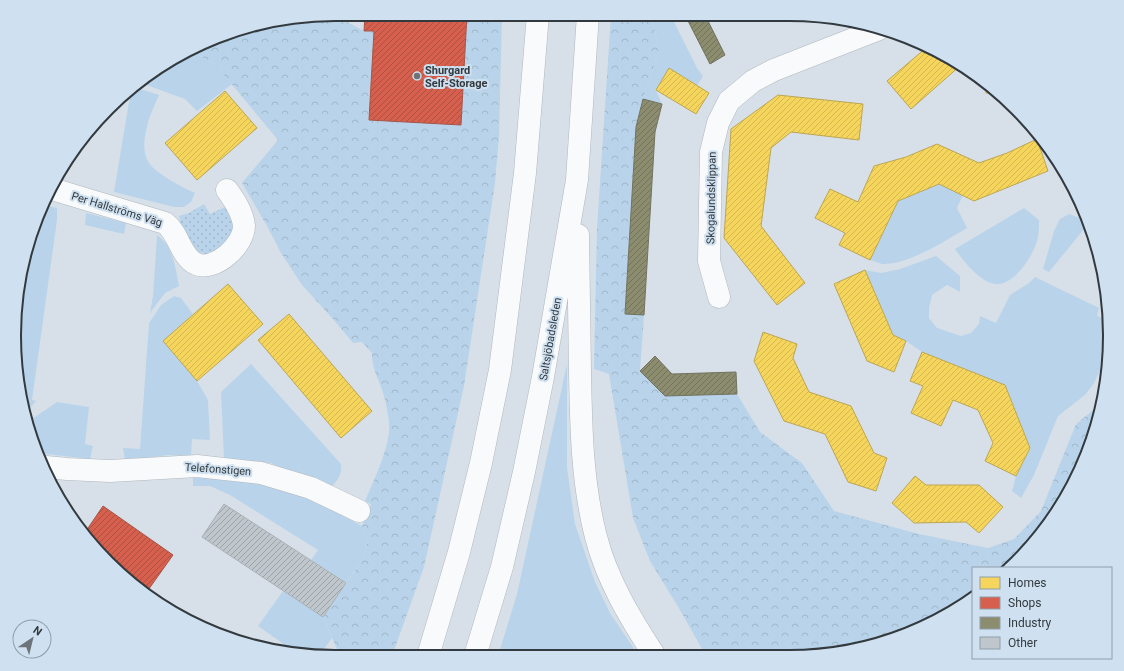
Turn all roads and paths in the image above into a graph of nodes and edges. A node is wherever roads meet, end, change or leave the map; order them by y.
1 (537, 21) edge
2 (588, 21) edge
3 (871, 32) edge
4 (577, 180) junction
5 (56, 190) edge
6 (227, 190) dead end
7 (719, 298) dead end
8 (50, 467) edge
9 (360, 511) dead end
10 (445, 602) junction
11 (423, 650) edge
12 (430, 650) edge
13 (477, 650) edge
14 (651, 650) edge

1 - 10 main road
2 - 4 main road, Saltsjöbadsleden
3 - 7 main road, Skogalundsklippan
4 - 13 main road, Saltsjöbadsleden
4 - 14 main road
5 - 6 main road, Per Hallströms Väg
8 - 9 main road, Telefonstigen
10 - 11 main road
10 - 12 main road

